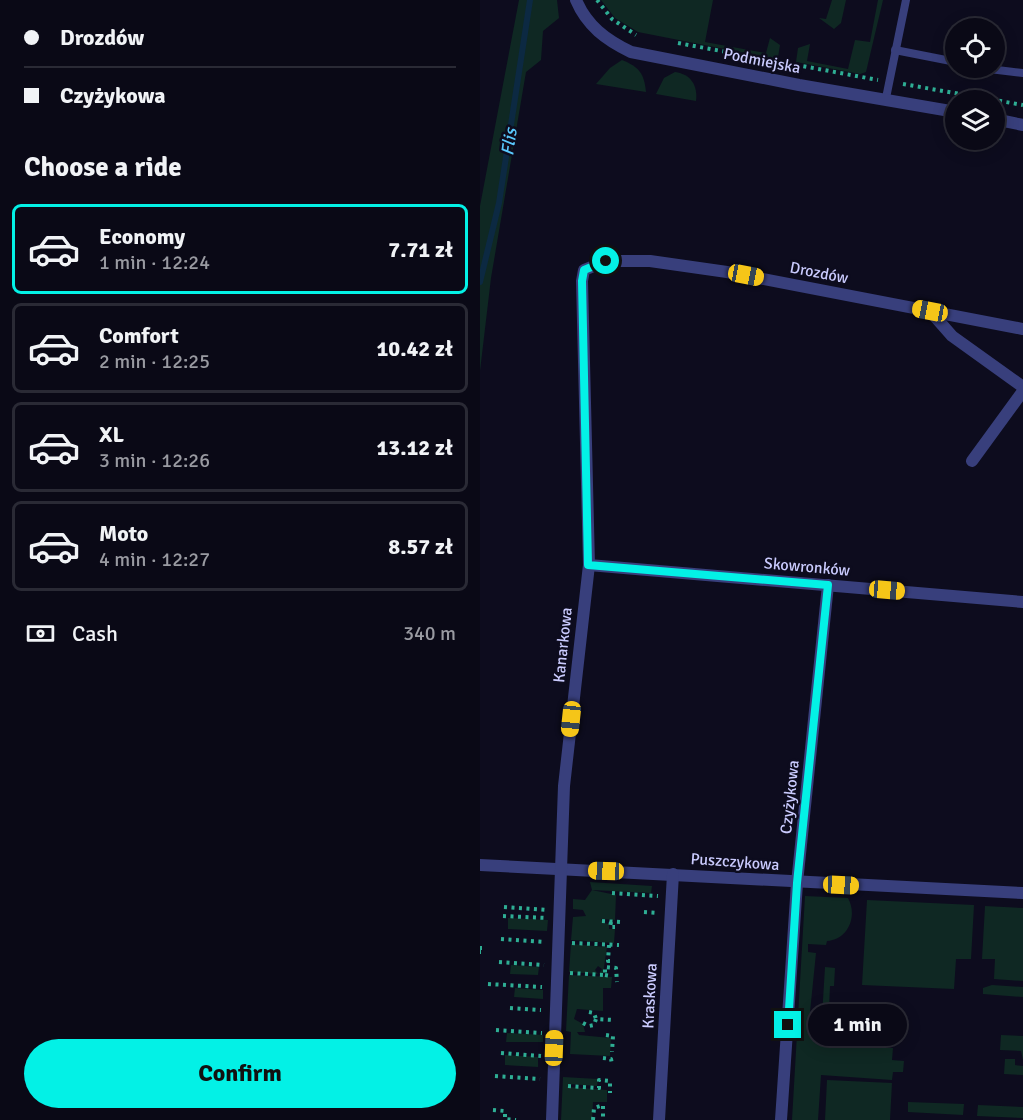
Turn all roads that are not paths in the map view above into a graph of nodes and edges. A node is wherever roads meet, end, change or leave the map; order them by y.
1 (906, 0) edge
2 (577, 4) edge
3 (895, 50) junction
4 (945, 60) edge
5 (1005, 71) edge
6 (1023, 74) edge
7 (886, 98) junction
8 (945, 110) edge
9 (1005, 121) edge
10 (1023, 125) edge
11 (582, 281) joint
12 (930, 311) junction
13 (1023, 329) edge
14 (1023, 389) edge
15 (972, 461) dead end
16 (588, 565) junction
17 (828, 585) junction
18 (1023, 602) edge
19 (480, 866) edge
20 (561, 870) junction
21 (673, 874) junction
22 (797, 883) junction
23 (1023, 893) edge
24 (552, 1120) edge
25 (659, 1120) edge
26 (781, 1120) edge

1 - 3 lane
2 - 7 street, Podmiejska
3 - 4 lane
3 - 7 lane
5 - 6 lane
7 - 8 street, Podmiejska
9 - 10 street
11 - 12 street, Drozdów
11 - 16 street, Kanarkowa
12 - 13 street, Drozdów
12 - 14 street
14 - 15 street
16 - 17 street, Skowronków
16 - 20 street, Kanarkowa
17 - 18 street, Skowronków
17 - 22 street, Czyżykowa
19 - 20 street, Puszczykowa
20 - 21 street, Puszczykowa
20 - 24 street, Kanarkowa
21 - 22 street, Puszczykowa
21 - 25 street, Kraskowa
22 - 23 street, Puszczykowa
22 - 26 street, Czyżykowa

